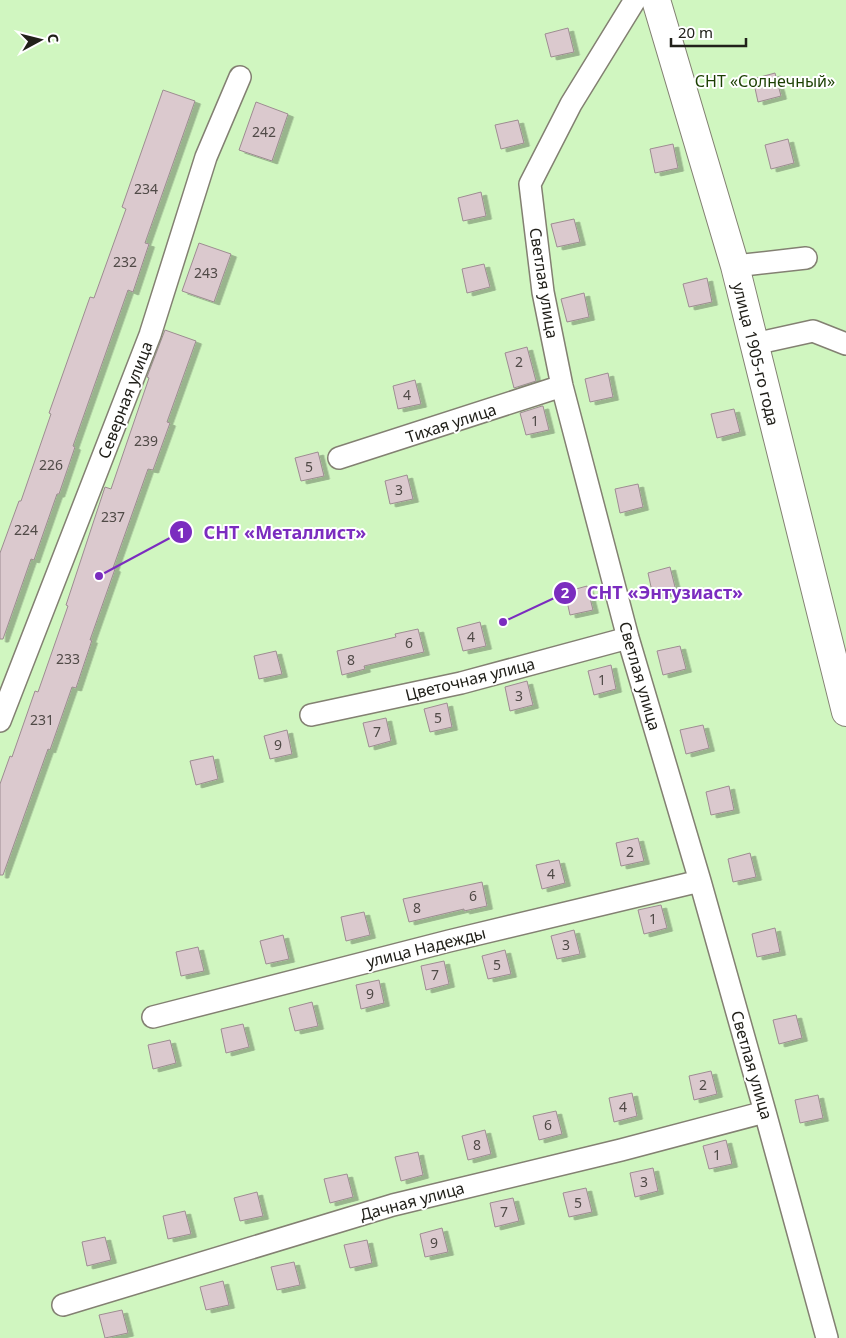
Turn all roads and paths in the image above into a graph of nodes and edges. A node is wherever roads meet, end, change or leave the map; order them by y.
1 (635, 0) edge
2 (656, 0) edge
3 (240, 77) dead end
4 (806, 258) dead end
5 (734, 266) junction
6 (754, 344) junction
7 (846, 344) edge
8 (562, 386) junction
9 (339, 458) dead end
10 (628, 638) junction
11 (846, 712) edge
12 (312, 715) dead end
13 (0, 721) edge
14 (700, 881) junction
15 (153, 1017) dead end
16 (766, 1112) junction
17 (63, 1304) dead end
18 (827, 1338) edge

1 - 8 street, Светлая улица
2 - 5 street, улица 1905-го года
3 - 13 street, Северная улица
4 - 5 street
5 - 6 street, улица 1905-го года
6 - 7 street
6 - 11 street, улица 1905-го года
8 - 9 street, Тихая улица
8 - 10 street, Светлая улица
10 - 12 street, Цветочная улица
10 - 14 street, Светлая улица
14 - 15 street, улица Надежды
14 - 16 street, Светлая улица
16 - 17 street, Дачная улица
16 - 18 street, Светлая улица

